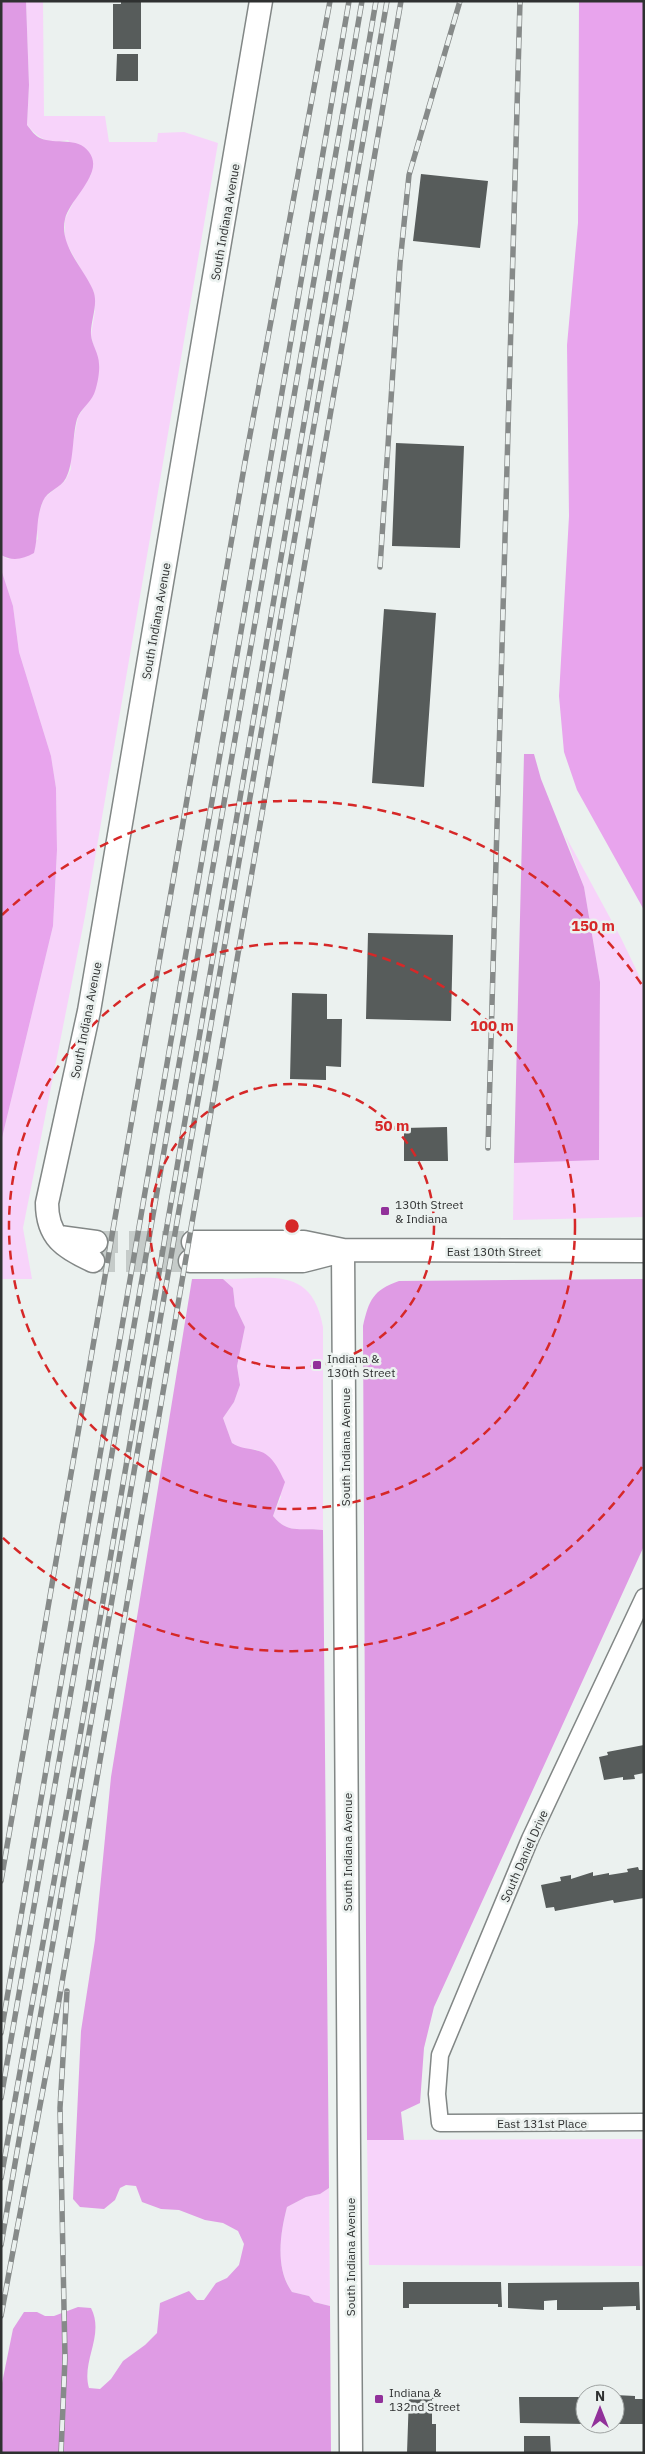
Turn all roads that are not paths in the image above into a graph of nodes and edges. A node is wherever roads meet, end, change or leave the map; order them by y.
1 (261, 1) edge
2 (343, 1250) junction
3 (644, 1250) edge
4 (94, 1251) tunnel mouth
5 (191, 1251) tunnel mouth
6 (644, 1597) edge
7 (644, 2122) edge
8 (440, 2123) joint
9 (351, 2453) edge

1 - 4 main road, South Indiana Avenue
2 - 3 main road, East 130th Street
2 - 5 main road, East 130th Street
2 - 9 main road, South Indiana Avenue
6 - 8 street, South Daniel Drive
7 - 8 street, East 131st Place

